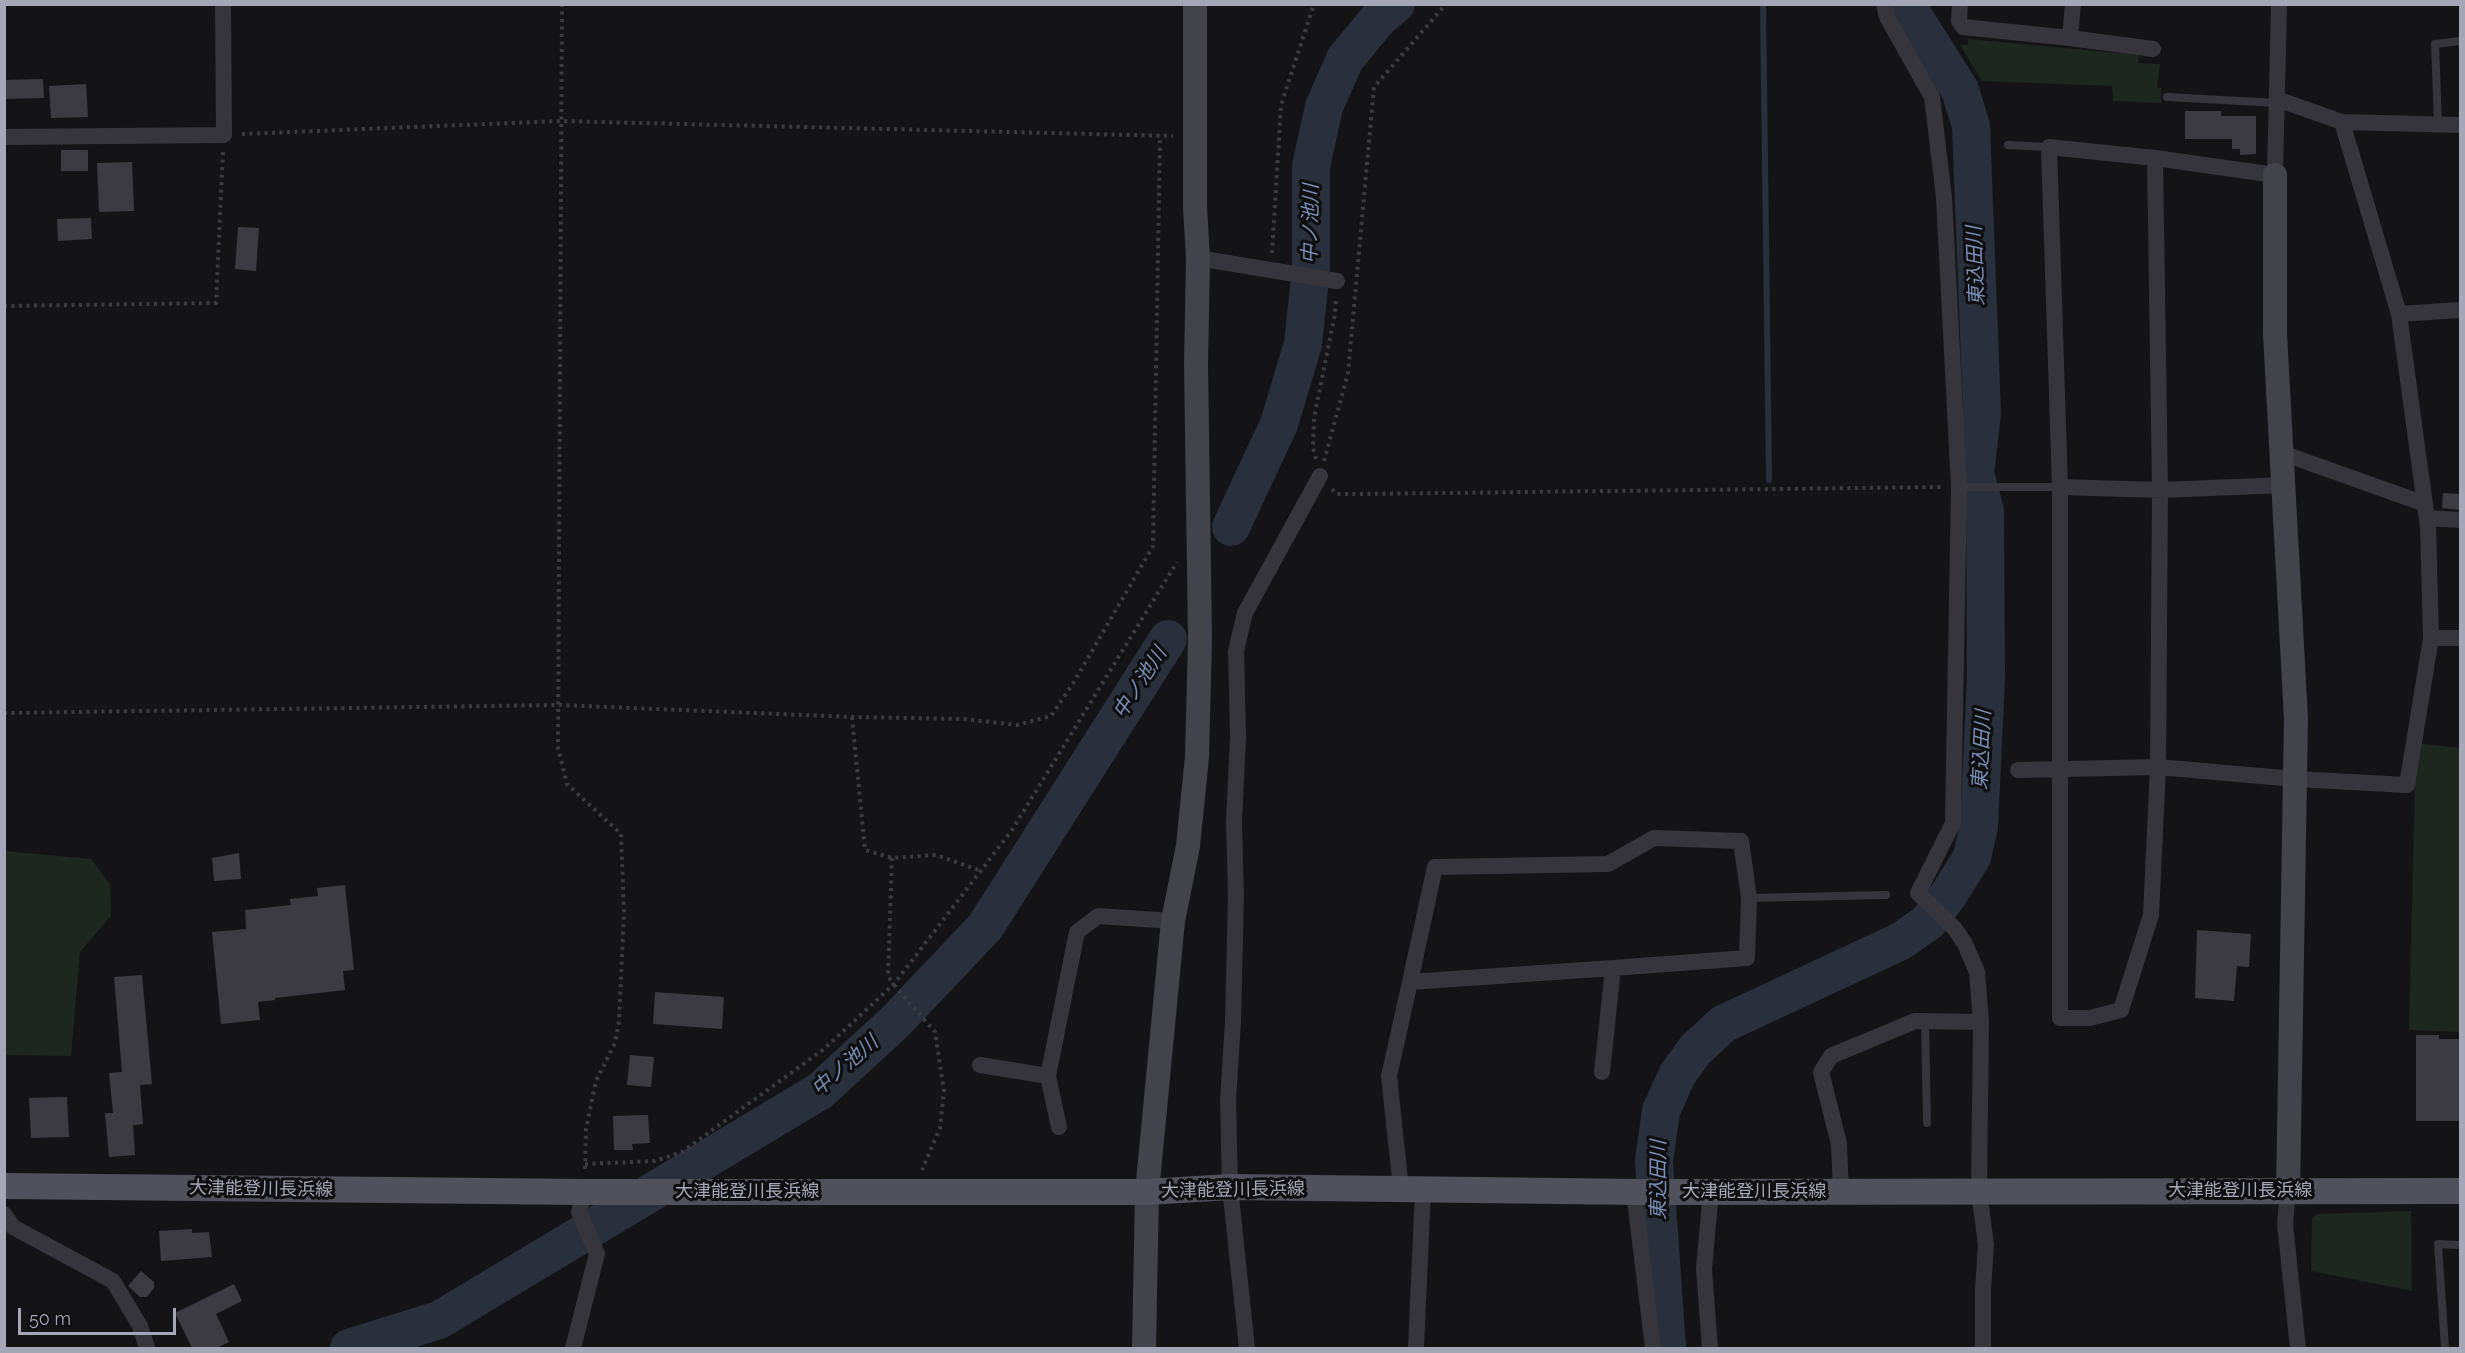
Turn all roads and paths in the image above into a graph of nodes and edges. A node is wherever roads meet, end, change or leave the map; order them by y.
1 (223, 4) edge
2 (562, 4) edge
3 (1195, 4) edge
4 (1314, 4) edge
5 (1446, 4) edge
6 (1884, 4) edge
7 (1960, 4) edge
8 (2073, 4) edge
9 (2278, 4) edge
10 (2070, 38) junction
11 (2460, 40) edge
12 (2153, 49) dead end
13 (2167, 97) dead end
14 (2277, 101) junction
15 (560, 121) junction
16 (2342, 122) junction
17 (2438, 124) junction
18 (2460, 125) edge
19 (224, 135) junction
20 (1160, 136) junction
21 (4, 137) edge
22 (1195, 137) junction
23 (2008, 145) dead end
24 (2049, 147) junction
25 (2155, 158) junction
26 (2275, 175) junction
27 (1198, 258) junction
28 (1264, 268) junction
29 (1337, 280) joint
30 (4, 306) edge
31 (2460, 310) edge
32 (2399, 314) junction
33 (2282, 453) junction
34 (1320, 476) junction
35 (2285, 485) junction
36 (2060, 486) junction
37 (1962, 487) junction
38 (2160, 490) junction
39 (2426, 511) junction
40 (2460, 520) edge
41 (1178, 560) dead end
42 (2430, 638) junction
43 (2460, 638) edge
44 (559, 705) junction
45 (4, 713) edge
46 (852, 717) junction
47 (2158, 767) junction
48 (2060, 769) junction
49 (2018, 770) dead end
50 (2295, 779) junction
51 (892, 858) junction
52 (981, 871) junction
53 (1886, 895) dead end
54 (1749, 897) junction
55 (1173, 921) junction
56 (1613, 968) junction
57 (1410, 982) junction
58 (894, 986) junction
59 (1926, 1021) junction
60 (1981, 1022) junction
61 (980, 1065) dead end
62 (1602, 1072) dead end
63 (1048, 1076) junction
64 (1926, 1123) dead end
65 (1059, 1127) dead end
66 (585, 1164) junction
67 (921, 1174) dead end
68 (4, 1186) edge
69 (1230, 1187) junction
70 (1412, 1190) junction
71 (1711, 1191) junction
72 (1979, 1191) junction
73 (2460, 1191) edge
74 (1147, 1192) junction
75 (1637, 1192) junction
76 (1841, 1192) junction
77 (2288, 1192) junction
78 (589, 1199) junction
79 (4, 1214) edge
80 (2460, 1245) edge
81 (147, 1348) edge
82 (573, 1348) edge
83 (1144, 1348) edge
84 (1247, 1348) edge
85 (1416, 1348) edge
86 (1653, 1348) edge
87 (1710, 1348) edge
88 (1983, 1348) edge
89 (2298, 1348) edge
90 (2445, 1348) edge

1 - 19 street
2 - 15 path
3 - 22 street
4 - 28 path
5 - 34 path
6 - 37 street
7 - 10 street
8 - 10 street
9 - 14 street
10 - 12 street
11 - 17 lane
13 - 14 lane
14 - 16 street
14 - 26 street
15 - 19 path
15 - 20 path
15 - 44 path
16 - 17 street
16 - 32 street
17 - 18 street
19 - 21 street
19 - 30 path
20 - 22 path
20 - 46 path
22 - 27 street
23 - 24 lane
24 - 25 street
24 - 36 street
25 - 26 street
25 - 38 street
26 - 33 street
27 - 28 street
27 - 55 street
28 - 29 street
29 - 34 path
31 - 32 street
32 - 39 street
33 - 35 street
33 - 39 street
34 - 37 path
34 - 69 street
35 - 38 street
35 - 50 street
36 - 37 lane
36 - 38 street
36 - 48 street
37 - 60 street
38 - 47 street
39 - 40 street
39 - 42 street
41 - 52 path
42 - 43 street
42 - 50 street
44 - 45 path
44 - 46 path
44 - 66 path
46 - 51 path
47 - 48 street
47 - 48 street
47 - 50 street
48 - 49 street
50 - 77 street
51 - 52 path
51 - 58 path
52 - 58 path
53 - 54 lane
54 - 56 street
54 - 57 street
55 - 63 street
55 - 74 street
56 - 57 street
56 - 62 street
57 - 70 street
58 - 66 path
58 - 67 path
59 - 60 street
59 - 64 lane
59 - 76 street
60 - 72 street
61 - 63 street
63 - 65 street
66 - 78 path
68 - 78 main road, 大津能登川長浜線
69 - 70 main road, 大津能登川長浜線
69 - 74 main road, 大津能登川長浜線
69 - 84 street
70 - 75 main road, 大津能登川長浜線
70 - 85 street
71 - 75 main road, 大津能登川長浜線
71 - 76 main road, 大津能登川長浜線
71 - 87 street
72 - 76 main road, 大津能登川長浜線
72 - 77 main road, 大津能登川長浜線
72 - 88 street
73 - 77 main road, 大津能登川長浜線
74 - 78 main road, 大津能登川長浜線
74 - 83 street
75 - 86 street
77 - 89 street
78 - 82 street
79 - 81 street
80 - 90 lane

